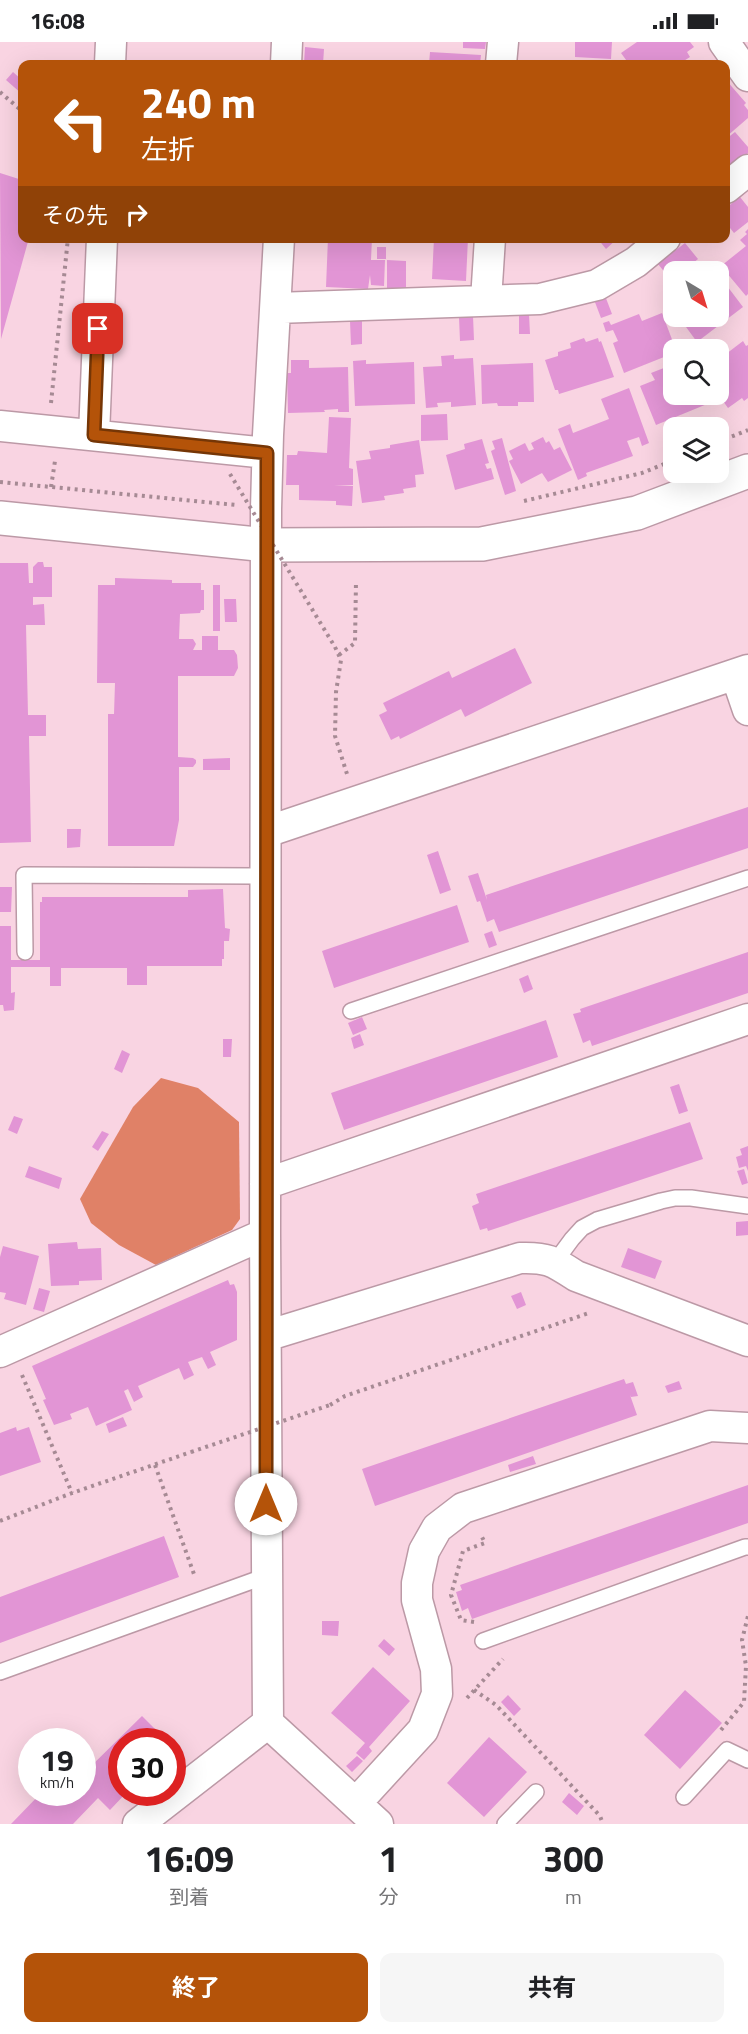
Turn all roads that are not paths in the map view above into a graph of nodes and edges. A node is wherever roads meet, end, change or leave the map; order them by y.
1 (111, 42) edge
2 (287, 42) edge
3 (503, 42) edge
4 (724, 42) edge
5 (110, 60) edge
6 (286, 60) edge
7 (501, 60) edge
8 (748, 76) edge
9 (748, 170) edge
10 (730, 185) edge
11 (102, 243) edge
12 (279, 243) edge
13 (490, 243) edge
14 (658, 243) edge
15 (486, 300) junction
16 (276, 308) junction
17 (0, 426) edge
18 (94, 435) junction
19 (267, 453) junction
20 (748, 471) edge
21 (0, 518) edge
22 (267, 545) junction
23 (742, 672) edge
24 (748, 710) edge
25 (266, 832) junction
26 (266, 876) junction
27 (748, 878) edge
28 (25, 952) dead end
29 (351, 1011) dead end
30 (748, 1019) edge
31 (265, 1184) junction
32 (748, 1206) edge
33 (265, 1234) junction
34 (555, 1262) junction
35 (266, 1336) junction
36 (748, 1341) edge
37 (5, 1350) edge
38 (748, 1428) edge
39 (748, 1547) edge
40 (266, 1576) junction
41 (483, 1641) dead end
42 (0, 1672) edge
43 (268, 1723) junction
44 (748, 1760) edge
45 (536, 1792) dead end
46 (684, 1797) dead end
47 (356, 1803) junction
48 (138, 1824) edge
49 (378, 1824) edge
50 (505, 1824) edge

1 - 5 street
2 - 6 street
3 - 7 street
4 - 8 street
9 - 10 street
11 - 18 street
12 - 16 street
13 - 15 street
14 - 15 street
15 - 16 street
16 - 19 street
17 - 18 street
18 - 19 street
19 - 22 street
20 - 22 street
21 - 22 street
22 - 25 street
23 - 24 street
23 - 25 street
25 - 26 street
26 - 28 lane
26 - 31 street
27 - 29 lane
30 - 31 street
31 - 33 street
32 - 34 lane
33 - 35 street
33 - 37 street
34 - 35 street
34 - 36 street
35 - 40 street
38 - 47 street
39 - 41 lane
40 - 42 lane
40 - 43 street
43 - 47 street
43 - 48 street
44 - 46 lane
45 - 50 lane
47 - 49 street

